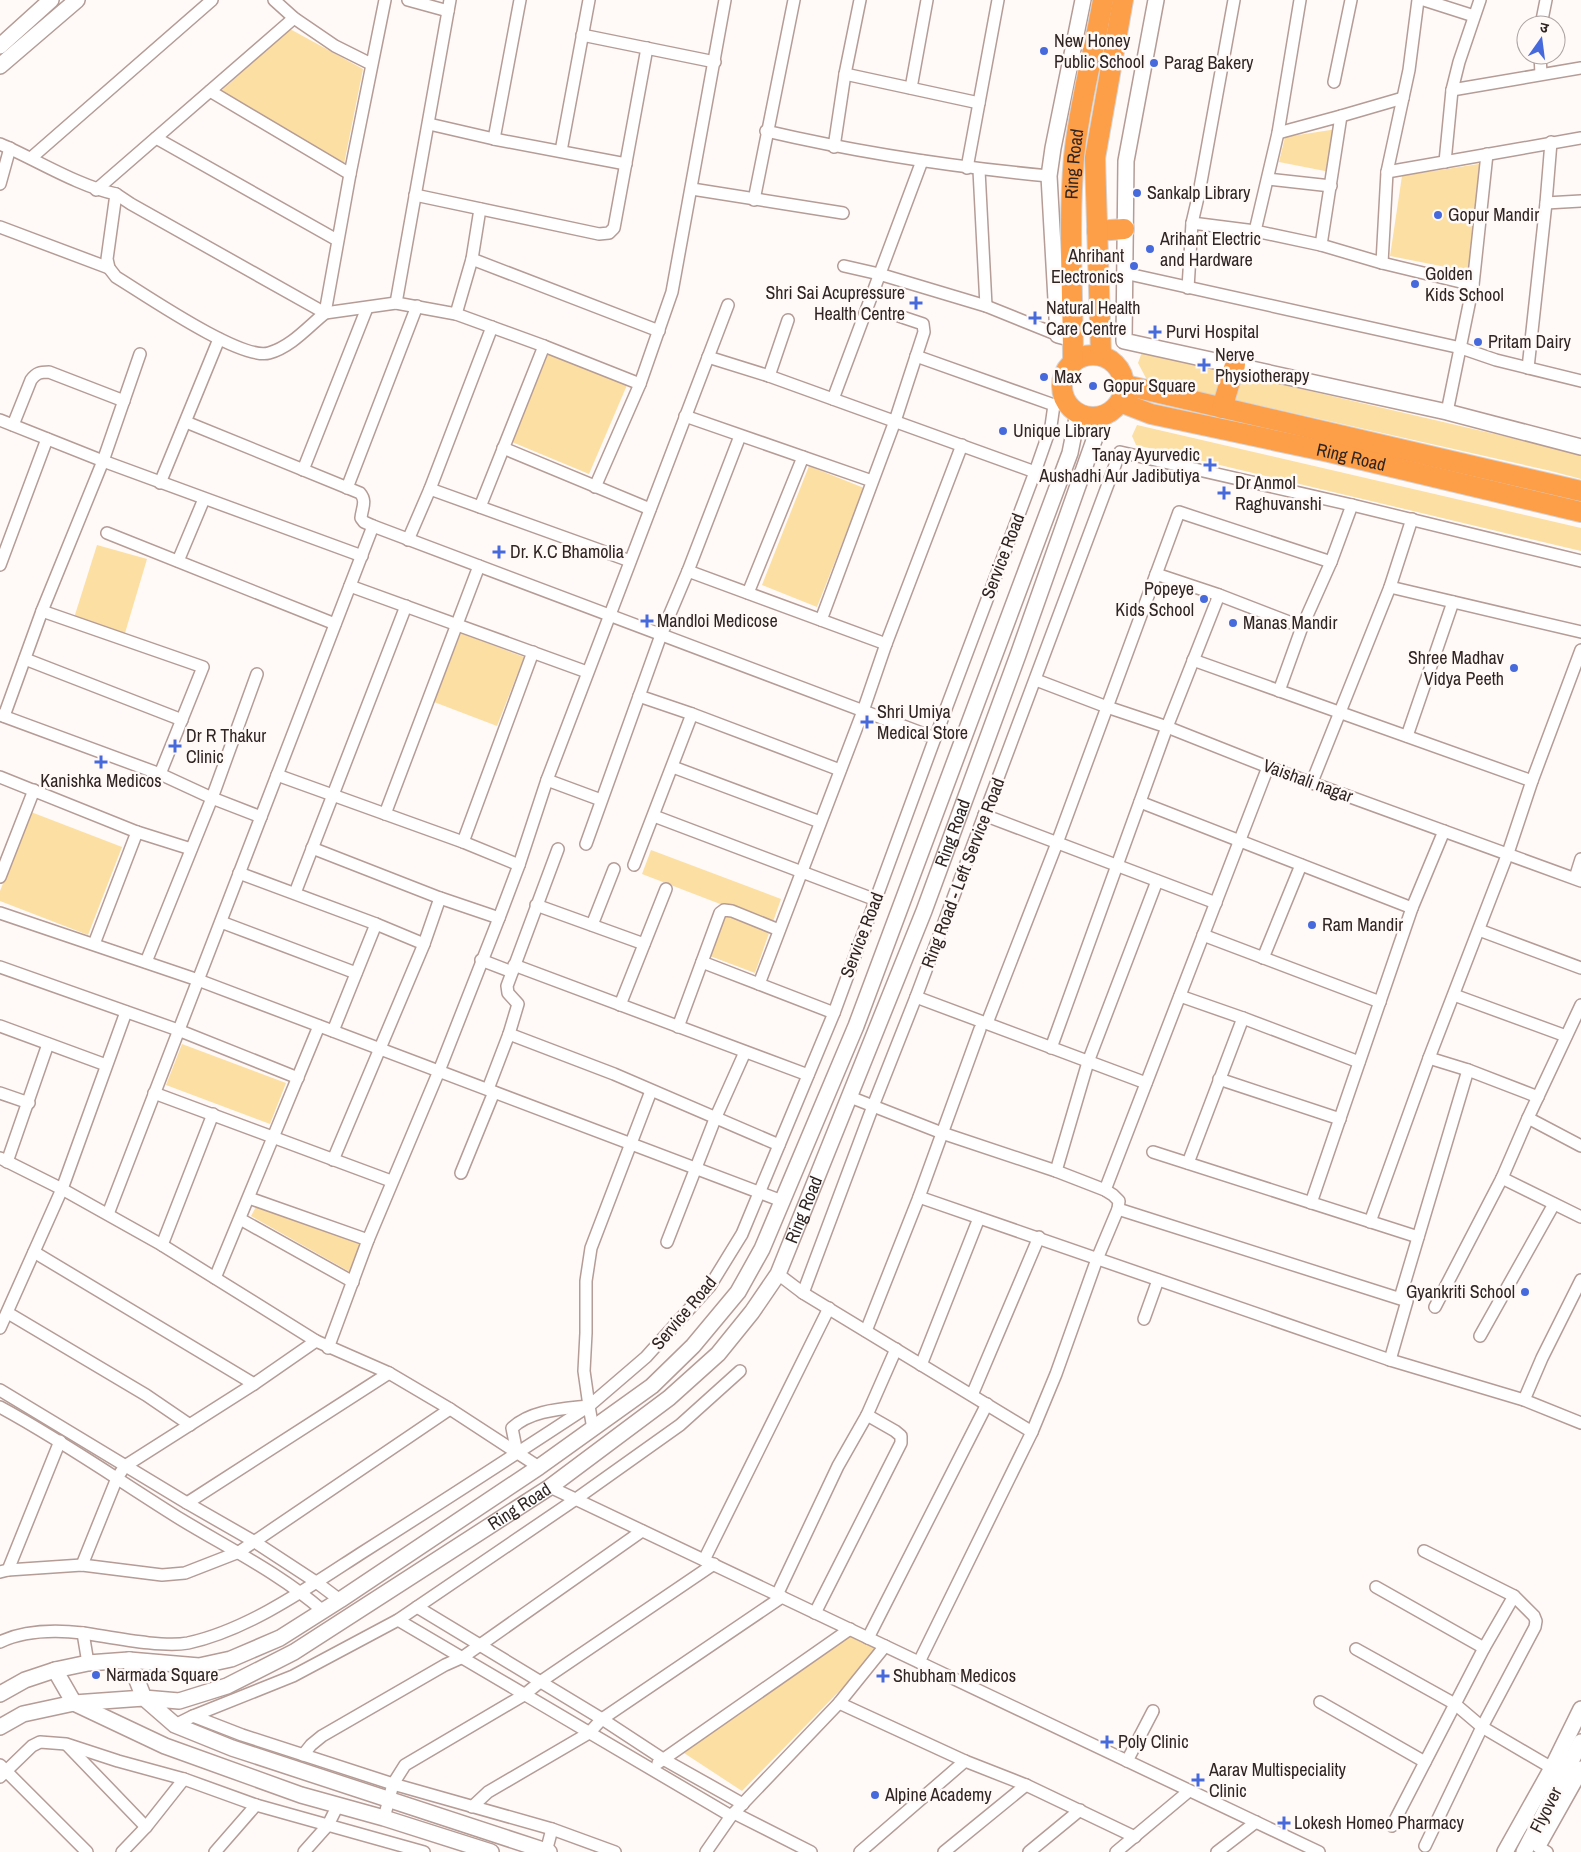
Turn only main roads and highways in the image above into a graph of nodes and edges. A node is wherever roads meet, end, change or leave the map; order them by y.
1 (77, 0) edge
2 (1083, 0) edge
3 (1103, 0) edge
4 (1123, 0) edge
5 (1156, 0) edge
6 (49, 1) edge
7 (0, 46) edge
8 (0, 66) edge
9 (1124, 229) junction
10 (1097, 231) junction
11 (1066, 337) junction
12 (1101, 356) junction
13 (1073, 362) junction
14 (1235, 365) junction
15 (1122, 393) junction
16 (1067, 407) junction
17 (1222, 408) junction
18 (1103, 415) junction
19 (1581, 447) edge
20 (1581, 491) edge
21 (1581, 512) edge
22 (592, 1429) junction
23 (606, 1446) junction
24 (129, 1660) junction
25 (55, 1670) junction
26 (0, 1694) edge
27 (144, 1698) junction
28 (74, 1703) junction
29 (1581, 1709) edge
30 (0, 1727) edge
31 (1581, 1742) edge
32 (1581, 1769) edge
33 (1536, 1851) edge
34 (491, 1852) edge
35 (547, 1852) edge
36 (1505, 1852) edge

1 - 8 main road
2 - 11 main road
3 - 11 highway, Ring Road
4 - 10 highway, Ring Road
5 - 9 main road
6 - 7 main road
9 - 10 highway
9 - 14 main road
10 - 12 highway, Ring Road
11 - 13 highway, Ring Road
12 - 13 highway
12 - 15 highway
13 - 16 highway
14 - 17 highway
14 - 19 main road
15 - 17 highway, Ring Road
15 - 18 highway
15 - 21 highway, Ring Road
16 - 18 highway
16 - 22 main road, Ring Road
17 - 20 highway, Ring Road
18 - 23 main road, Ring Road
22 - 23 main road
22 - 24 main road, Ring Road
23 - 27 main road, Ring Road
24 - 25 main road, Ring Road
24 - 27 main road
25 - 26 main road, Ring Road
25 - 28 main road
27 - 28 main road, Ring Road
27 - 35 main road
28 - 30 main road, Ring Road
28 - 34 main road
29 - 36 main road
31 - 33 main road, Flyover
32 - 33 main road

